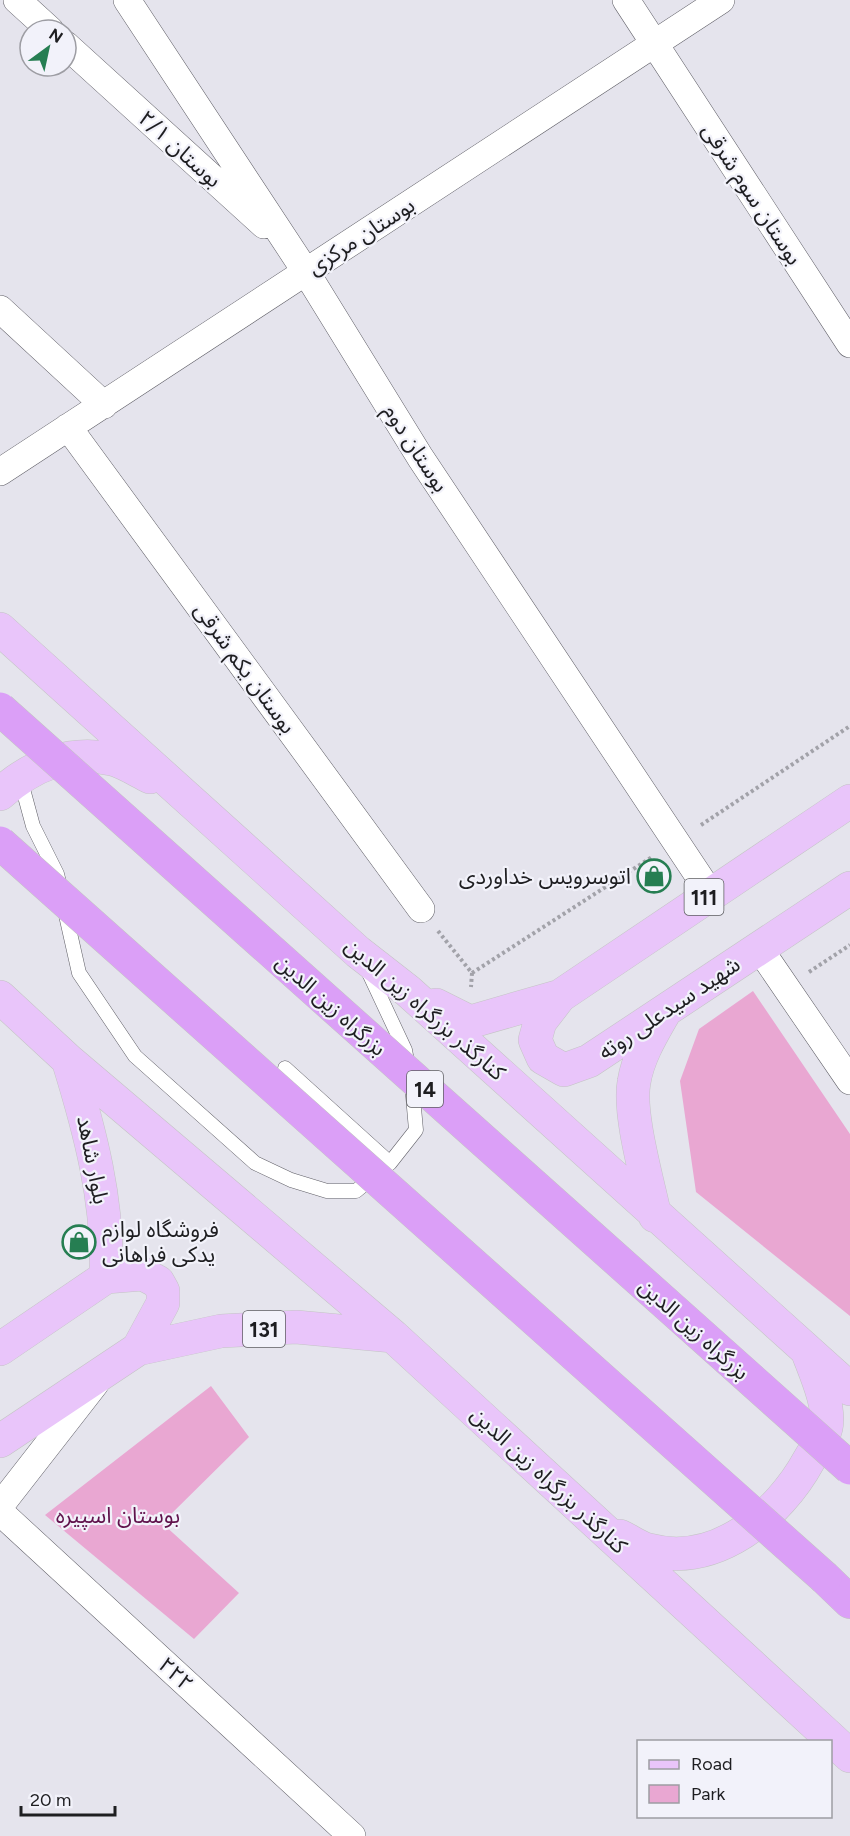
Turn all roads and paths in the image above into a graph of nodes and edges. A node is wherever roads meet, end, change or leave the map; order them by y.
1 (17, 0) edge
2 (127, 0) edge
3 (626, 0) edge
4 (721, 0) edge
5 (37, 18) edge
6 (655, 44) junction
7 (78, 56) edge
8 (300, 262) junction
9 (0, 309) edge
10 (850, 344) edge
11 (104, 405) junction
12 (68, 427) junction
13 (0, 472) edge
14 (0, 629) edge
15 (0, 710) edge
16 (10, 785) edge
17 (181, 792) junction
18 (850, 801) edge
19 (0, 843) edge
20 (850, 888) edge
21 (710, 893) junction
22 (421, 909) joint
23 (850, 945) edge
24 (759, 948) junction
25 (358, 952) junction
26 (786, 988) junction
27 (408, 991) junction
28 (560, 996) junction
29 (0, 997) edge
30 (666, 1010) junction
31 (470, 1022) junction
32 (68, 1060) junction
33 (285, 1068) dead end
34 (850, 1081) edge
35 (390, 1163) junction
36 (655, 1216) junction
37 (106, 1277) junction
38 (393, 1336) junction
39 (0, 1348) edge
40 (138, 1349) junction
41 (808, 1352) junction
42 (106, 1370) junction
43 (850, 1389) edge
44 (0, 1440) edge
45 (850, 1468) edge
46 (0, 1506) edge
47 (0, 1512) edge
48 (595, 1522) junction
49 (850, 1602) edge
50 (850, 1756) edge
51 (352, 1836) edge

1 - 5 street
2 - 8 street, بوستان دوم
3 - 6 street, بوستان سوم شرقی
4 - 6 street, بوستان مرکزی
6 - 8 street, بوستان مرکزی
6 - 10 street, بوستان سوم شرقی
7 - 8 street, بوستان ۲/۱
8 - 11 street, بوستان مرکزی
8 - 21 street, بوستان دوم
9 - 11 street
11 - 12 street, بوستان مرکزی
12 - 13 street, بوستان مرکزی
12 - 22 street, بوستان یکم شرقی
14 - 17 main road, کنارگذر بزرگراه زین الدین
15 - 45 highway, بزرگراه زین الدین / 14, bridge
16 - 17 main road
16 - 35 lane
17 - 25 main road, کنارگذر بزرگراه زین الدین
18 - 21 main road, شهید سیدعلی روته / 111
19 - 49 highway, bridge
20 - 24 main road, شهید سیدعلی روته / 111
21 - 28 main road, شهید سیدعلی روته / 111
22 - 31 path
23 - 26 path
24 - 26 street
24 - 30 main road, شهید سیدعلی روته / 111
25 - 27 main road, کنارگذر بزرگراه زین الدین
25 - 35 lane
26 - 34 street
27 - 31 main road
27 - 36 main road, کنارگذر بزرگراه زین الدین
28 - 30 main road, شهید سیدعلی روته / 111
28 - 31 main road, شهید سیدعلی روته / 111
29 - 32 main road, کنارگذر بزرگراه زین الدین
30 - 36 main road
32 - 37 main road, بلوار شاهد
32 - 38 main road, کنارگذر بزرگراه زین الدین
33 - 35 lane
36 - 41 main road, کنارگذر بزرگراه زین الدین
37 - 39 main road
37 - 40 main road
38 - 40 main road, 131
38 - 48 main road, کنارگذر بزرگراه زین الدین
40 - 42 main road, 131
41 - 43 main road, کنارگذر بزرگراه زین الدین
41 - 48 main road
42 - 44 main road, 131
42 - 46 street
47 - 51 street, ۲۲۲
48 - 50 main road, کنارگذر بزرگراه زین الدین

